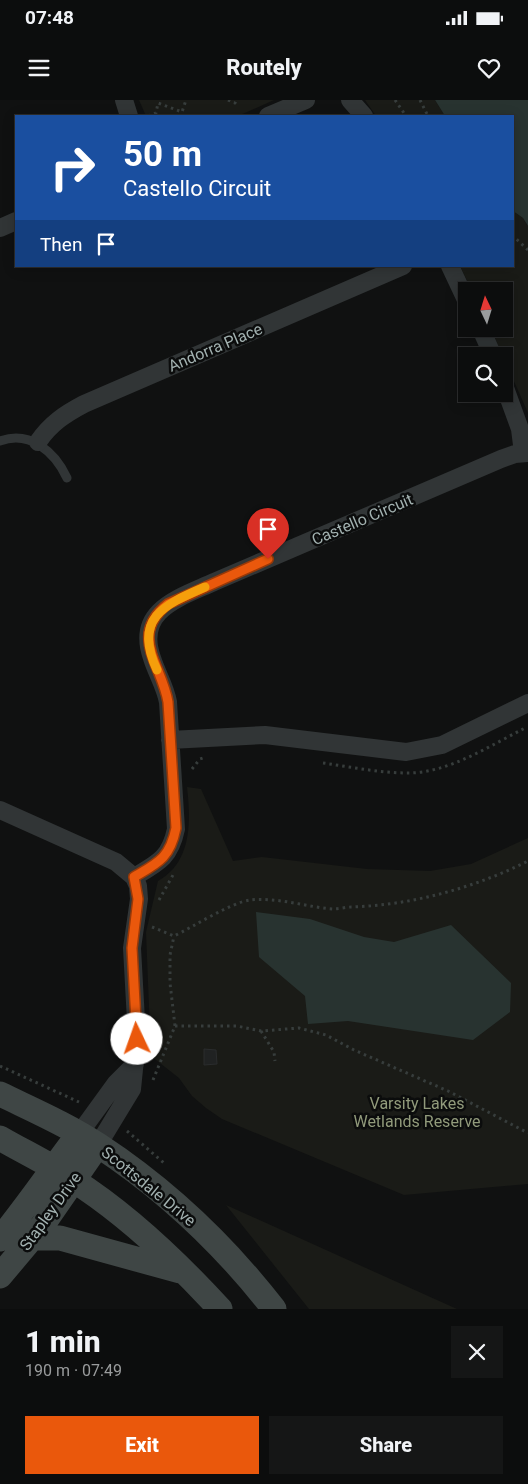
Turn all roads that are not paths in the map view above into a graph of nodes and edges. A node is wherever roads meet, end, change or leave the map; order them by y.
1 (124, 100) edge
2 (306, 100) edge
3 (350, 100) edge
4 (130, 115) edge
5 (270, 115) edge
6 (363, 115) edge
7 (15, 221) edge
8 (0, 228) edge
9 (401, 267) edge
10 (450, 267) edge
11 (458, 283) edge
12 (510, 402) edge
13 (0, 441) edge
14 (38, 442) junction
15 (525, 453) edge
16 (67, 478) dead end
17 (528, 703) edge
18 (170, 740) junction
19 (0, 810) edge
20 (134, 877) junction
21 (0, 1094) edge
22 (0, 1138) edge
23 (88, 1139) junction
24 (64, 1174) junction
25 (32, 1238) junction
26 (0, 1239) edge
27 (187, 1273) junction
28 (0, 1276) edge
29 (220, 1309) edge
30 (274, 1309) edge

1 - 4 street
2 - 5 street
3 - 6 street
7 - 8 street
9 - 14 street, Andorra Place
10 - 11 street
12 - 15 street
13 - 14 lane
14 - 16 lane
15 - 18 street, Castello Circuit
17 - 18 street
18 - 20 street, Castello Circuit
19 - 20 street
20 - 23 street
21 - 23 main road, Scottsdale Drive
22 - 24 main road
23 - 24 main road, Stapley Drive
23 - 30 main road, Scottsdale Drive
24 - 25 main road, Stapley Drive
24 - 26 main road, Stapley Drive
24 - 27 main road
25 - 27 main road
25 - 28 main road, Stapley Drive
27 - 29 main road

